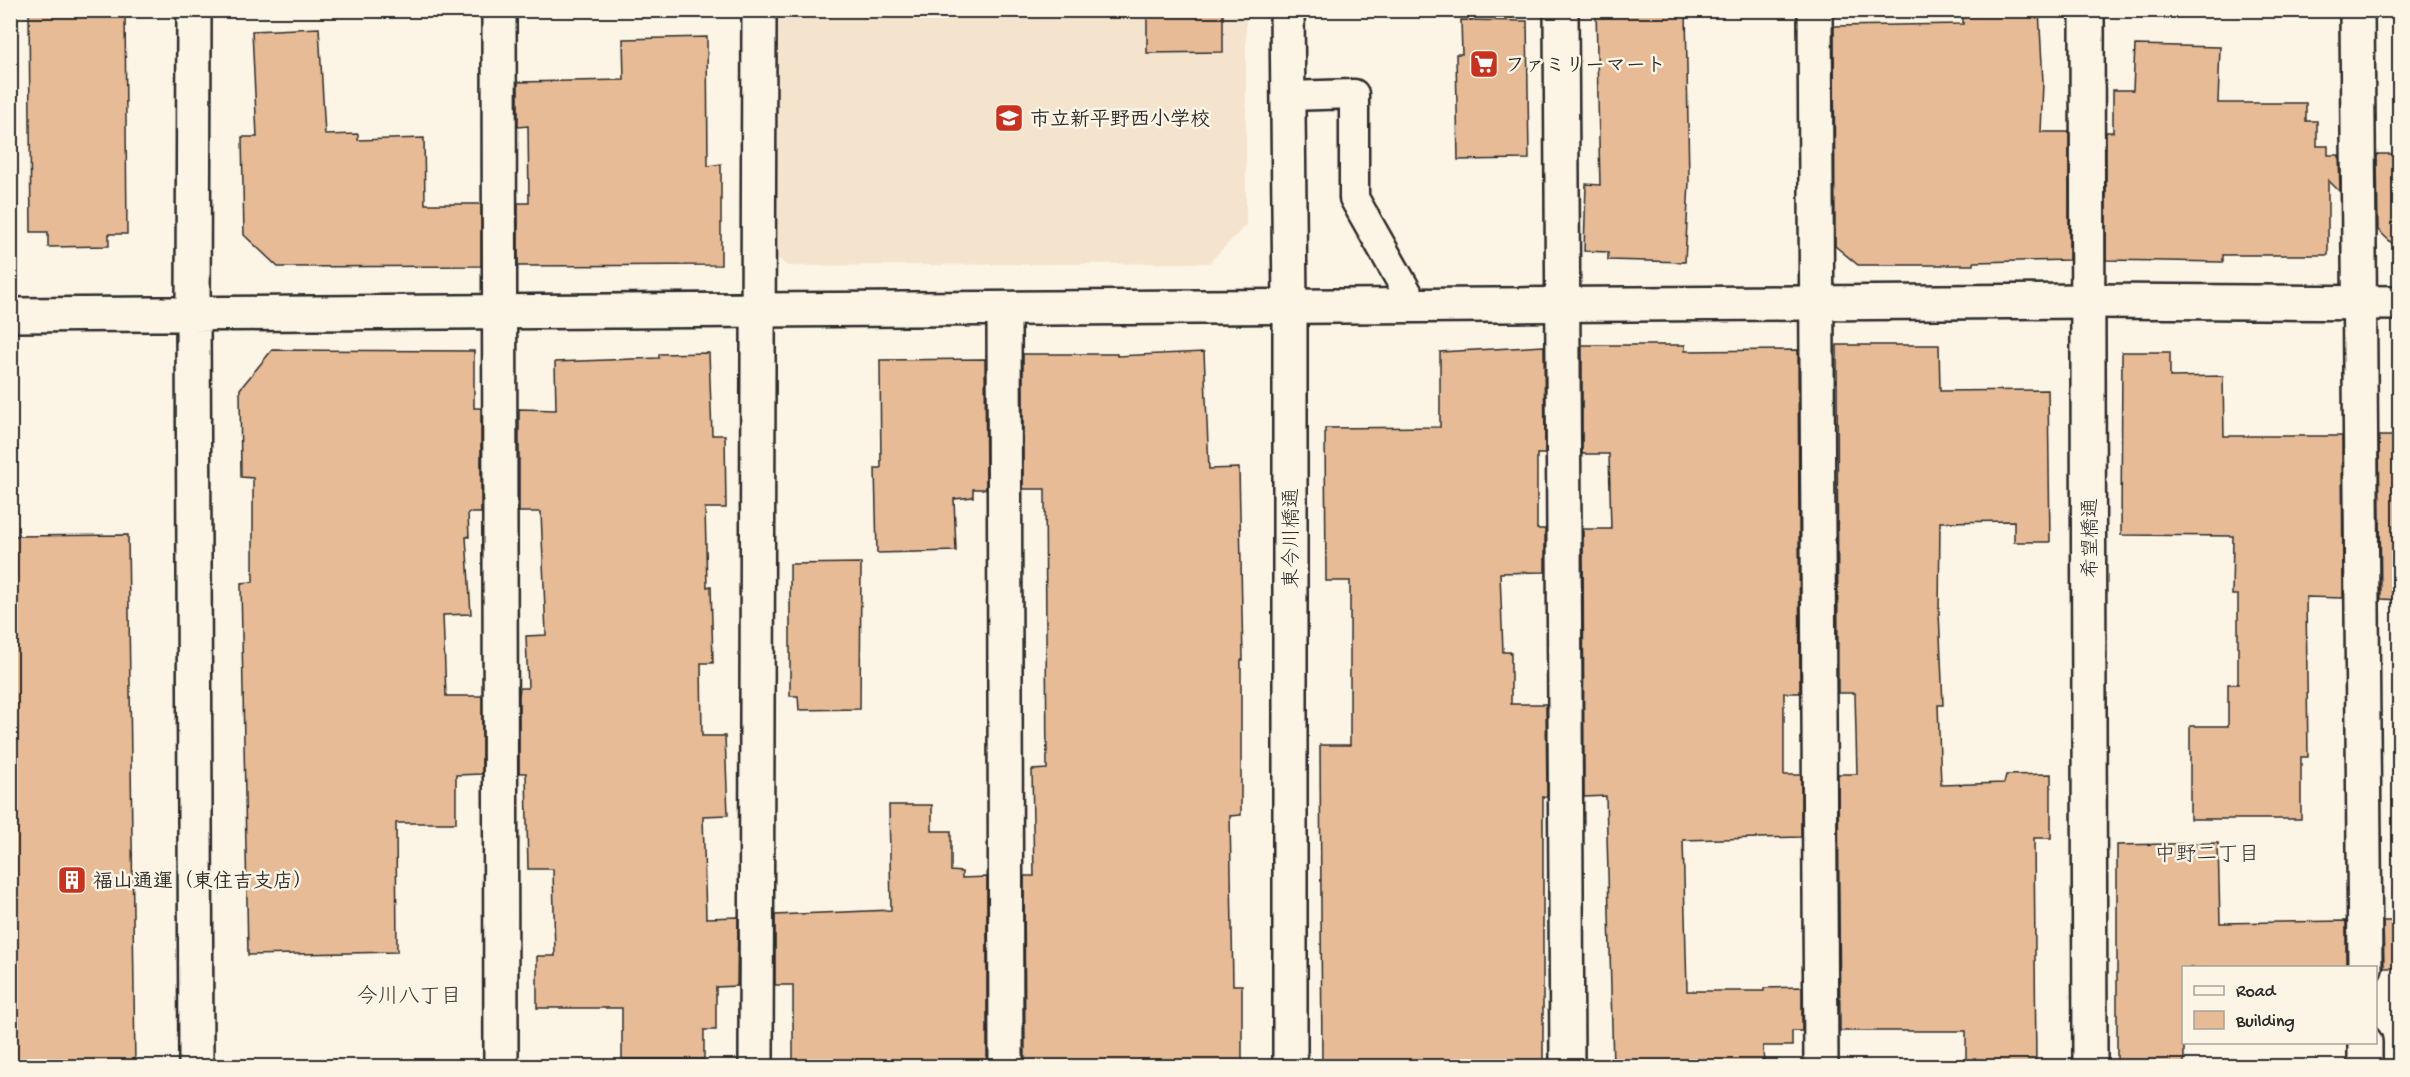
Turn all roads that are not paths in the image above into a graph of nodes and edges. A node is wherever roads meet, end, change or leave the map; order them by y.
1 (194, 10) edge
2 (499, 10) edge
3 (759, 10) edge
4 (1287, 10) edge
5 (1561, 10) edge
6 (1815, 10) edge
7 (2087, 10) edge
8 (2357, 10) edge
9 (1288, 96) junction
10 (2089, 301) junction
11 (1818, 303) junction
12 (2359, 303) junction
13 (2400, 303) edge
14 (1563, 305) junction
15 (1415, 306) junction
16 (1290, 307) junction
17 (1004, 309) junction
18 (759, 311) junction
19 (500, 313) junction
20 (10, 315) edge
21 (193, 315) junction
22 (2365, 966) edge
23 (2365, 1044) edge
24 (196, 1066) edge
25 (501, 1066) edge
26 (756, 1066) edge
27 (1006, 1066) edge
28 (1290, 1066) edge
29 (1567, 1066) edge
30 (1821, 1066) edge
31 (2090, 1066) edge
32 (2366, 1066) edge

1 - 21 street
2 - 19 street
3 - 18 street
4 - 9 street, 東今川橋通
5 - 14 street
6 - 11 street
7 - 10 street, 希望橋通
8 - 12 street
9 - 15 lane
9 - 16 street, 東今川橋通
10 - 11 street
10 - 12 street
10 - 31 street, 希望橋通
11 - 14 street
11 - 30 street
12 - 13 street
12 - 22 street
14 - 15 street
14 - 29 street
15 - 16 street
16 - 17 street
16 - 28 street, 東今川橋通
17 - 18 street
17 - 27 street
18 - 19 street
18 - 26 street
19 - 21 street
19 - 25 street
20 - 21 street
21 - 24 street
23 - 32 street

